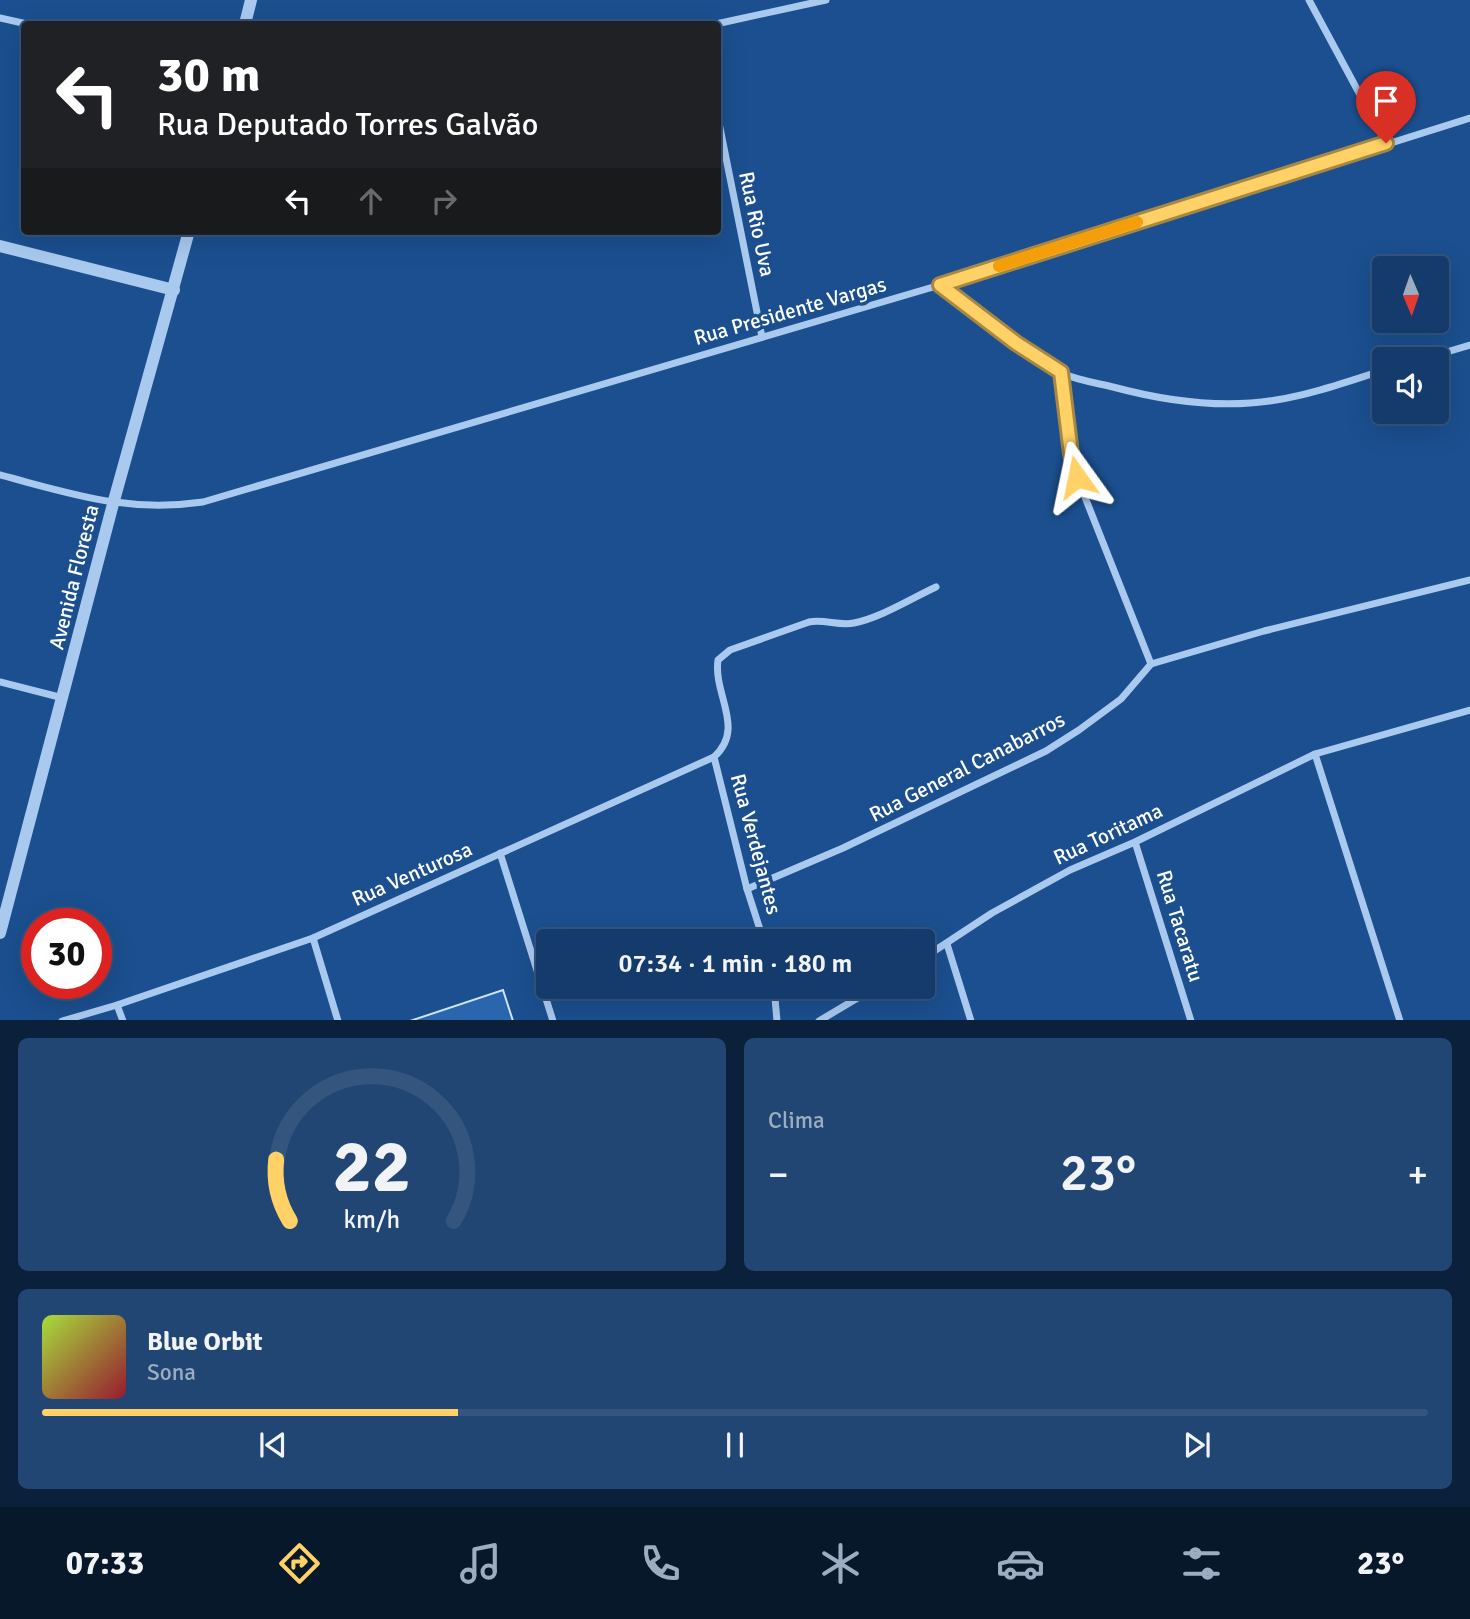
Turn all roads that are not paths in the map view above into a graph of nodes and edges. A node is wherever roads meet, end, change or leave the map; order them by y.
1 (251, 0) edge
2 (827, 0) edge
3 (1309, 0) edge
4 (0, 18) edge
5 (246, 21) edge
6 (21, 23) edge
7 (721, 23) edge
8 (1470, 118) edge
9 (721, 133) edge
10 (1386, 143) junction
11 (188, 235) edge
12 (0, 246) edge
13 (940, 285) junction
14 (174, 290) junction
15 (762, 337) junction
16 (1470, 345) edge
17 (1449, 351) edge
18 (1061, 372) junction
19 (1372, 374) edge
20 (0, 475) edge
21 (113, 504) junction
22 (1470, 580) edge
23 (936, 587) dead end
24 (1151, 664) junction
25 (0, 682) edge
26 (63, 698) junction
27 (1470, 710) edge
28 (1315, 754) junction
29 (714, 757) junction
30 (1135, 842) junction
31 (500, 853) junction
32 (747, 889) junction
33 (6, 892) edge
34 (760, 929) edge
35 (0, 933) edge
36 (313, 938) junction
37 (947, 944) junction
38 (935, 951) edge
39 (775, 999) edge
40 (855, 999) edge
41 (117, 1005) junction
42 (62, 1020) edge
43 (123, 1020) edge
44 (338, 1020) edge
45 (553, 1020) edge
46 (778, 1020) edge
47 (819, 1020) edge
48 (971, 1020) edge
49 (1191, 1020) edge
50 (1400, 1020) edge

1 - 5 street
2 - 7 street
3 - 10 street
4 - 6 street
8 - 10 street, Rua Presidente Vargas
9 - 15 street, Rua Rio Uva
10 - 13 street, Rua Presidente Vargas
11 - 14 street, Avenida Floresta
12 - 14 street
13 - 15 street, Rua Presidente Vargas
13 - 18 street
14 - 21 street, Avenida Floresta
15 - 21 street, Rua Presidente Vargas
16 - 17 street
18 - 19 street
18 - 24 street
20 - 21 street, Rua Presidente Vargas
21 - 26 street, Avenida Floresta
22 - 24 street
23 - 29 street, Rua Verdejantes
24 - 32 street, Rua General Canabarros
25 - 26 street
26 - 33 street, Avenida Floresta
27 - 28 street, Rua Toritama
28 - 30 street, Rua Toritama
28 - 50 street
29 - 31 street, Rua Venturosa
29 - 32 street, Rua Verdejantes
30 - 37 street, Rua Toritama
30 - 49 street, Rua Tacaratu
31 - 36 street, Rua Venturosa
31 - 45 street
32 - 34 street, Rua Verdejantes
33 - 35 street, Avenida Floresta
36 - 41 street, Rua Venturosa
36 - 44 street
37 - 38 street, Rua Toritama
37 - 48 street
39 - 46 street
40 - 47 street
41 - 42 street, Rua Venturosa
41 - 43 street

